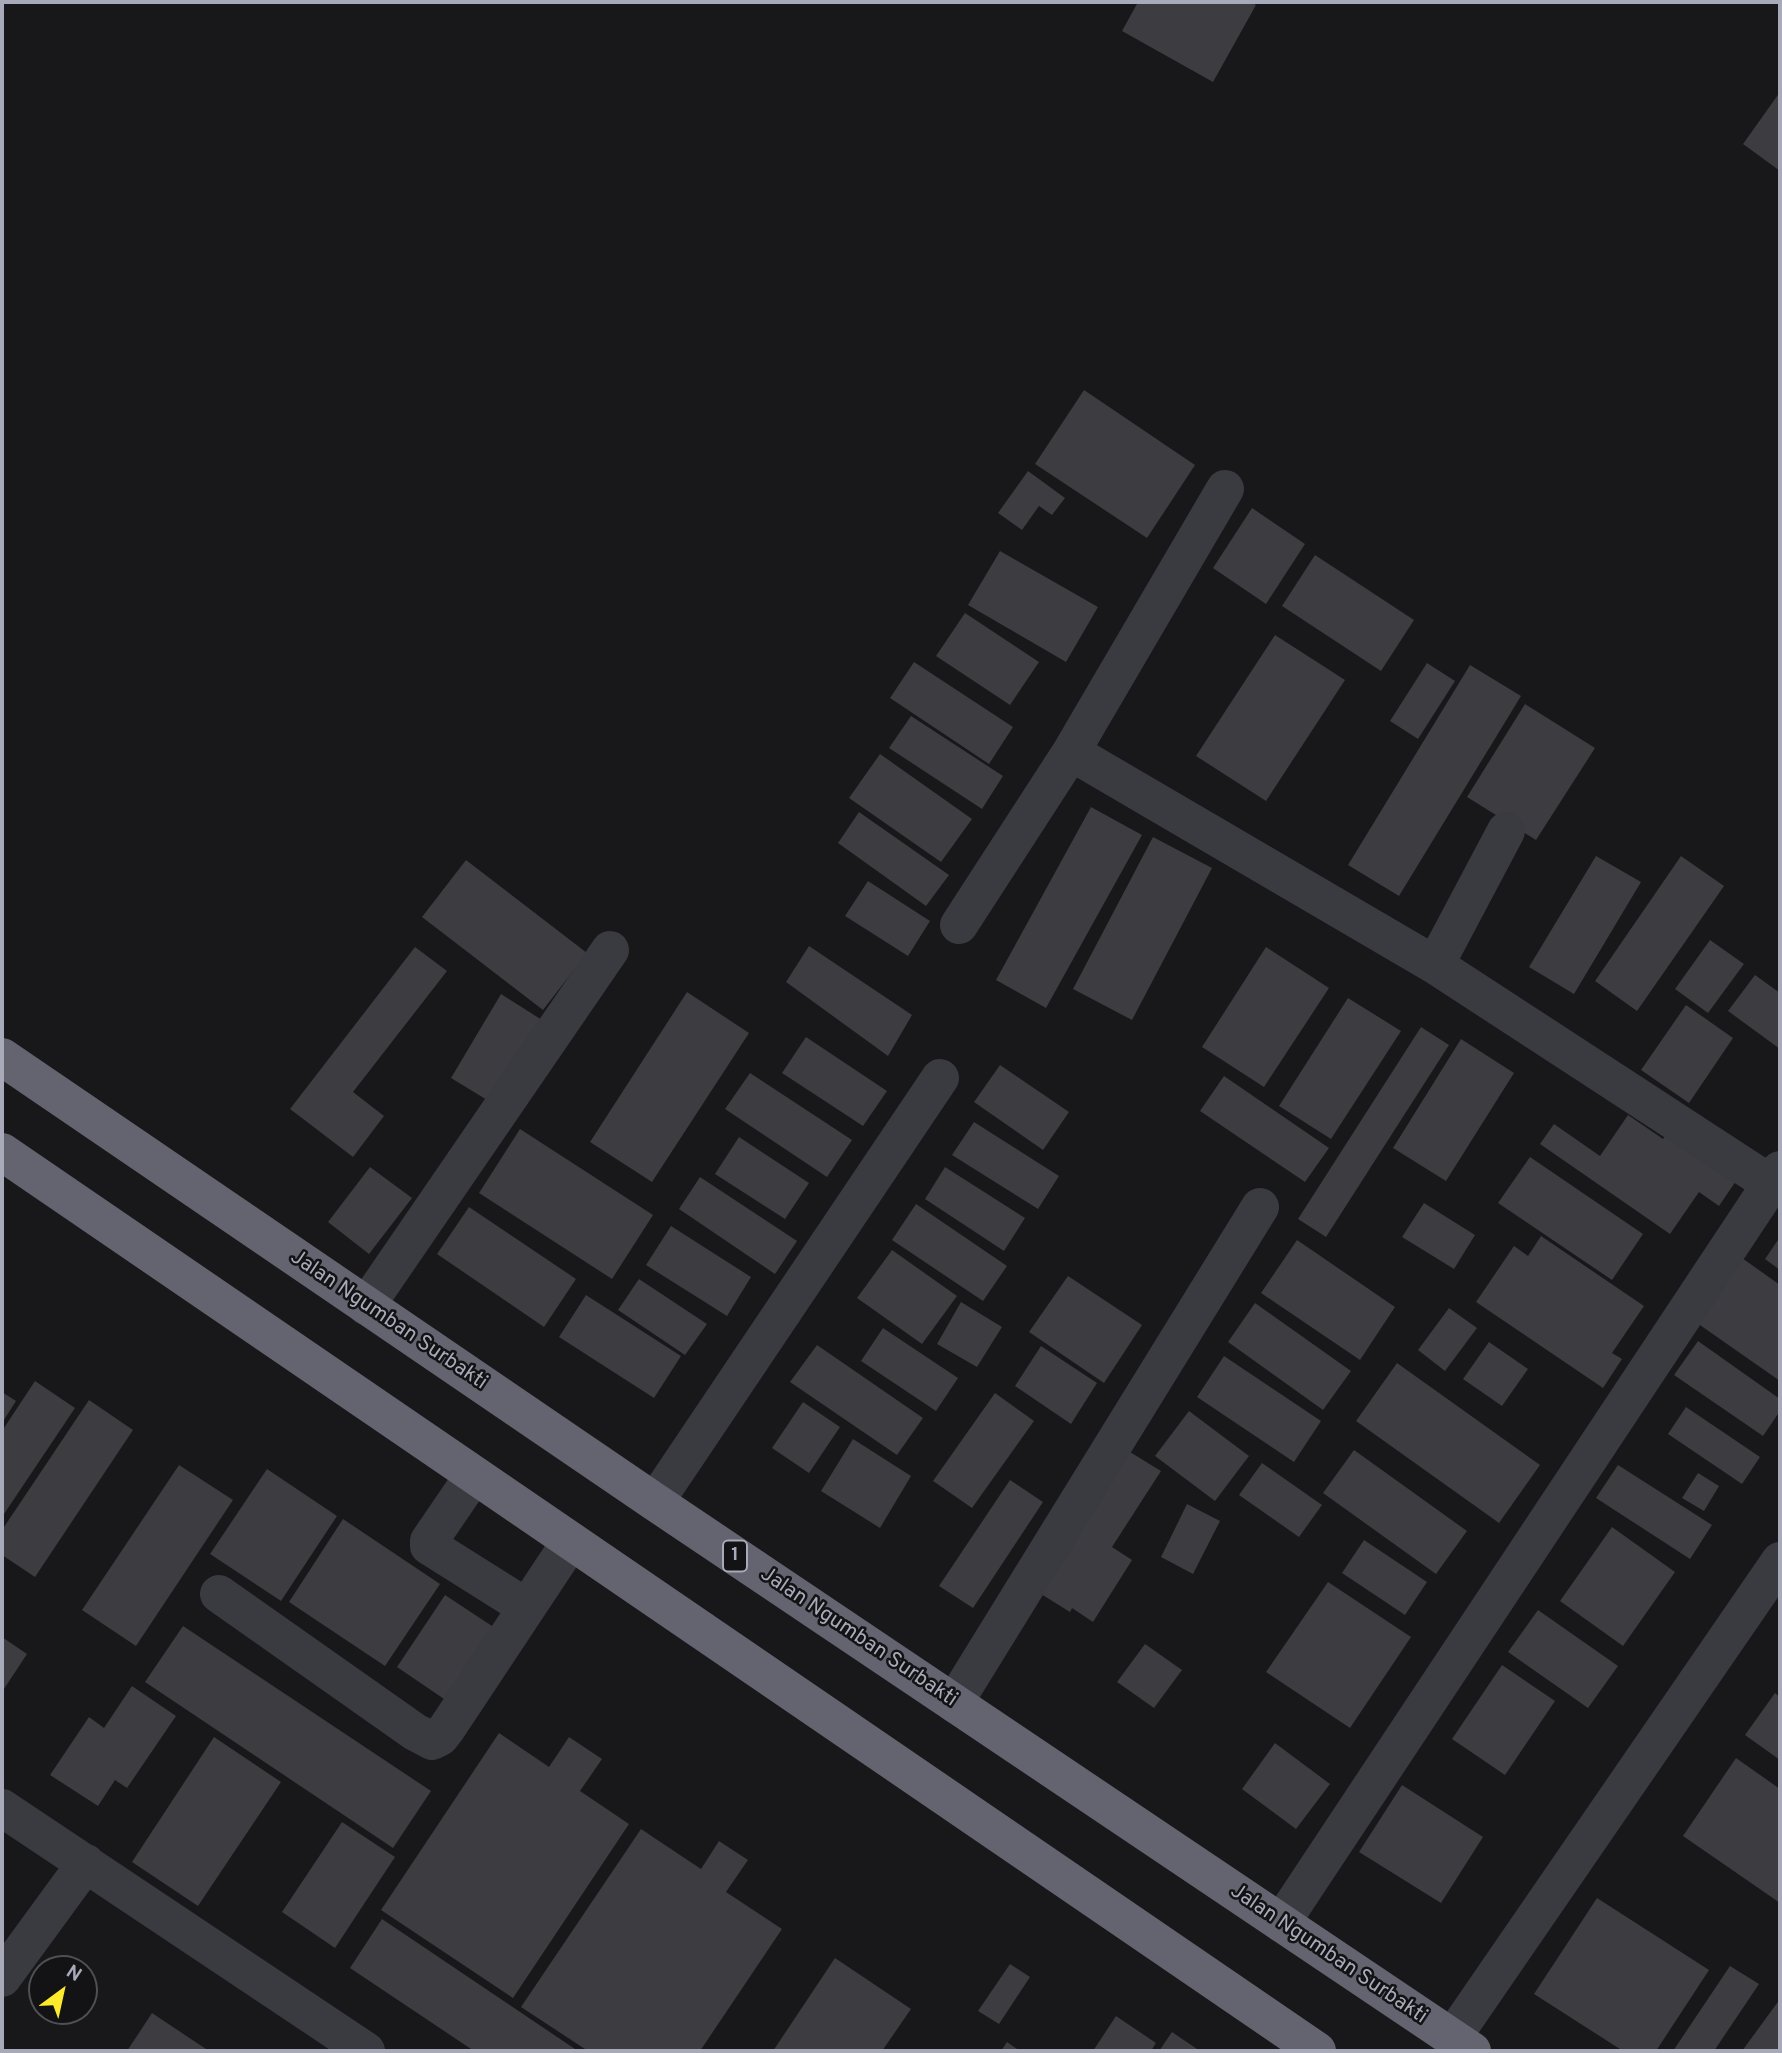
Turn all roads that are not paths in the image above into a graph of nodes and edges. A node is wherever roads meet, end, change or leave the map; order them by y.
1 (1226, 489) dead end
2 (1071, 752) junction
3 (1506, 831) dead end
4 (959, 925) dead end
5 (610, 950) dead end
6 (1435, 965) junction
7 (2, 1057) edge
8 (940, 1079) dead end
9 (2, 1152) edge
10 (1776, 1177) edge
11 (1260, 1206) dead end
12 (366, 1306) junction
13 (474, 1475) junction
14 (655, 1502) junction
15 (570, 1541) junction
16 (1780, 1561) edge
17 (219, 1594) dead end
18 (526, 1608) junction
19 (954, 1703) junction
20 (2, 1808) edge
21 (86, 1863) junction
22 (1281, 1923) junction
23 (2, 1979) edge
24 (1462, 2044) edge
25 (366, 2051) edge
26 (1317, 2051) edge

1 - 2 street
2 - 4 street
2 - 6 street
3 - 6 street
5 - 12 street
6 - 10 street
7 - 12 highway, Jalan Ngumban Surbakti / 1
8 - 14 street
9 - 13 highway
10 - 22 street
11 - 19 street
12 - 14 highway, Jalan Ngumban Surbakti / 1
13 - 15 highway
13 - 18 street
14 - 19 highway, Jalan Ngumban Surbakti / 1
15 - 18 street
15 - 26 highway
16 - 24 street
17 - 18 street
19 - 22 highway, Jalan Ngumban Surbakti / 1
20 - 21 street
21 - 23 street
21 - 25 street
22 - 24 highway, Jalan Ngumban Surbakti / 1

